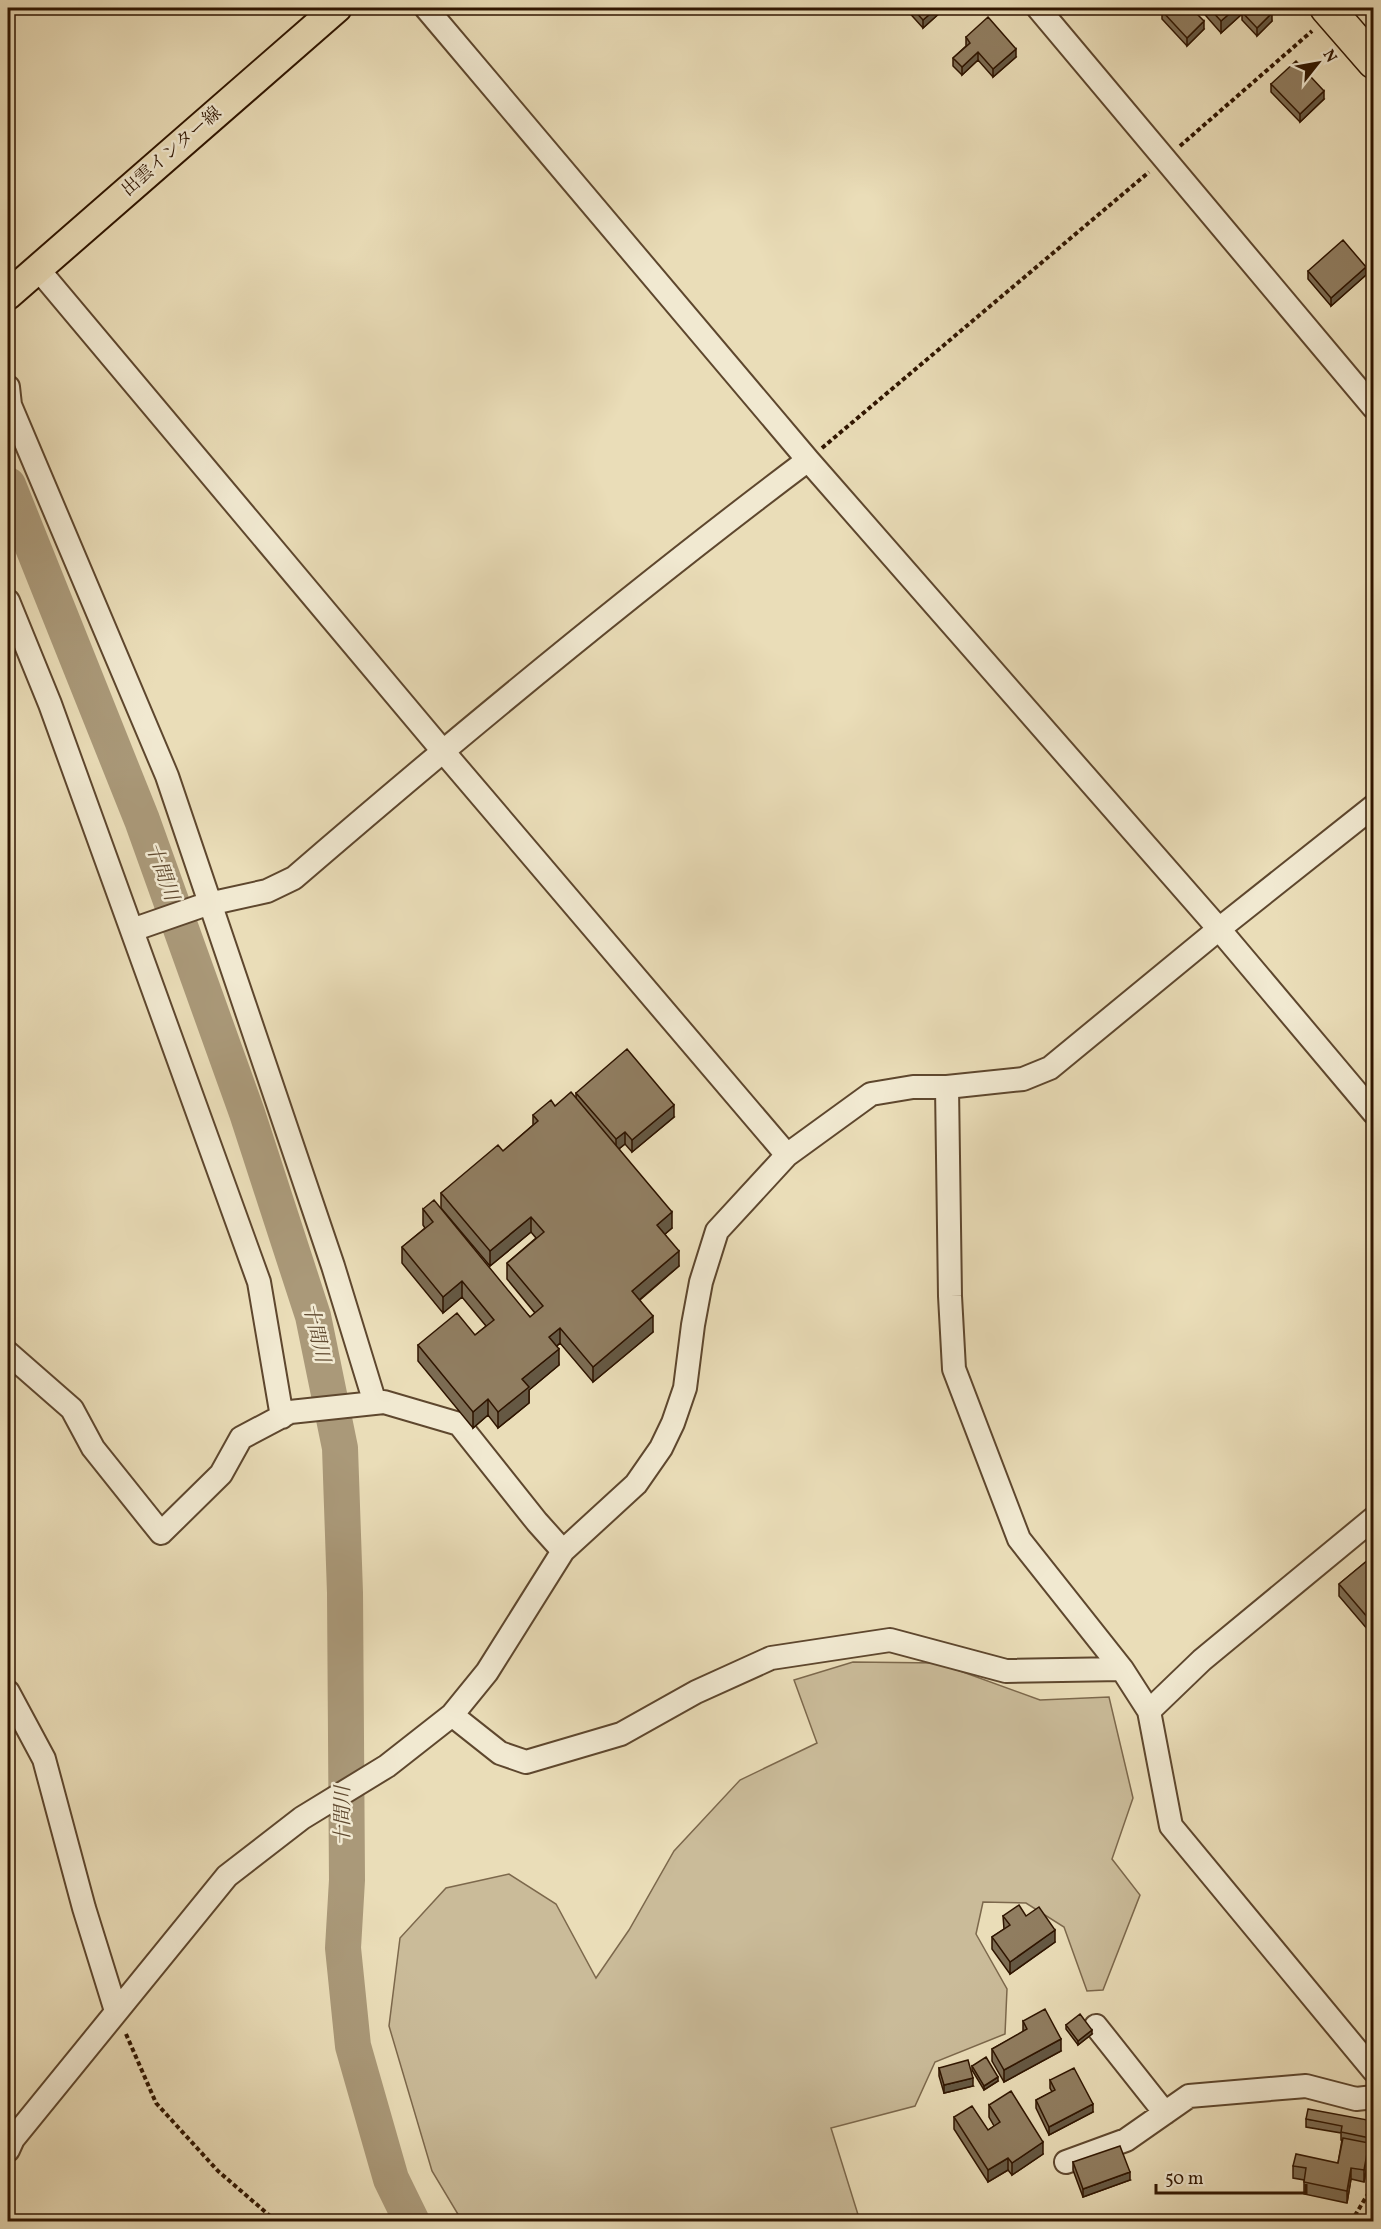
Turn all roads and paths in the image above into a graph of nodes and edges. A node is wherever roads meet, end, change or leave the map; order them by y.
1 (337, 8) edge
2 (426, 8) edge
3 (1038, 8) edge
4 (1332, 10) edge
5 (1374, 62) edge
6 (1164, 160) junction
7 (38, 269) junction
8 (8, 295) edge
9 (8, 387) edge
10 (1374, 408) edge
11 (808, 460) junction
12 (8, 601) edge
13 (442, 750) junction
14 (1374, 806) edge
15 (207, 904) junction
16 (137, 928) junction
17 (1219, 928) junction
18 (948, 1087) junction
19 (1374, 1113) edge
20 (787, 1155) junction
21 (8, 1353) edge
22 (369, 1403) junction
23 (286, 1415) junction
24 (1374, 1518) edge
25 (563, 1551) junction
26 (1122, 1669) junction
27 (8, 1692) edge
28 (1149, 1711) junction
29 (452, 1715) junction
30 (116, 2011) junction
31 (1096, 2026) dead end
32 (1374, 2071) edge
33 (1374, 2097) edge
34 (1165, 2112) junction
35 (8, 2150) edge
36 (1066, 2162) dead end
37 (1374, 2184) edge
38 (277, 2222) edge
39 (1351, 2222) edge

1 - 7 main road, 出雲インター線
2 - 11 street
3 - 6 street
4 - 5 highway
4 - 6 path
6 - 10 street
6 - 11 path
7 - 8 main road, 出雲インター線
7 - 13 street
9 - 15 street
11 - 13 street
11 - 17 street
12 - 16 street
13 - 15 street
13 - 20 street
14 - 17 street
15 - 16 street
15 - 22 street
16 - 23 street
17 - 18 street
17 - 19 street
18 - 20 street
18 - 26 street
20 - 25 street
21 - 23 street
22 - 23 street
22 - 25 street
24 - 28 street
25 - 29 street
26 - 28 street
26 - 29 street
27 - 30 street
28 - 32 street
29 - 30 street
30 - 35 street
30 - 38 path
31 - 34 street
33 - 34 street
34 - 36 street
37 - 39 path

